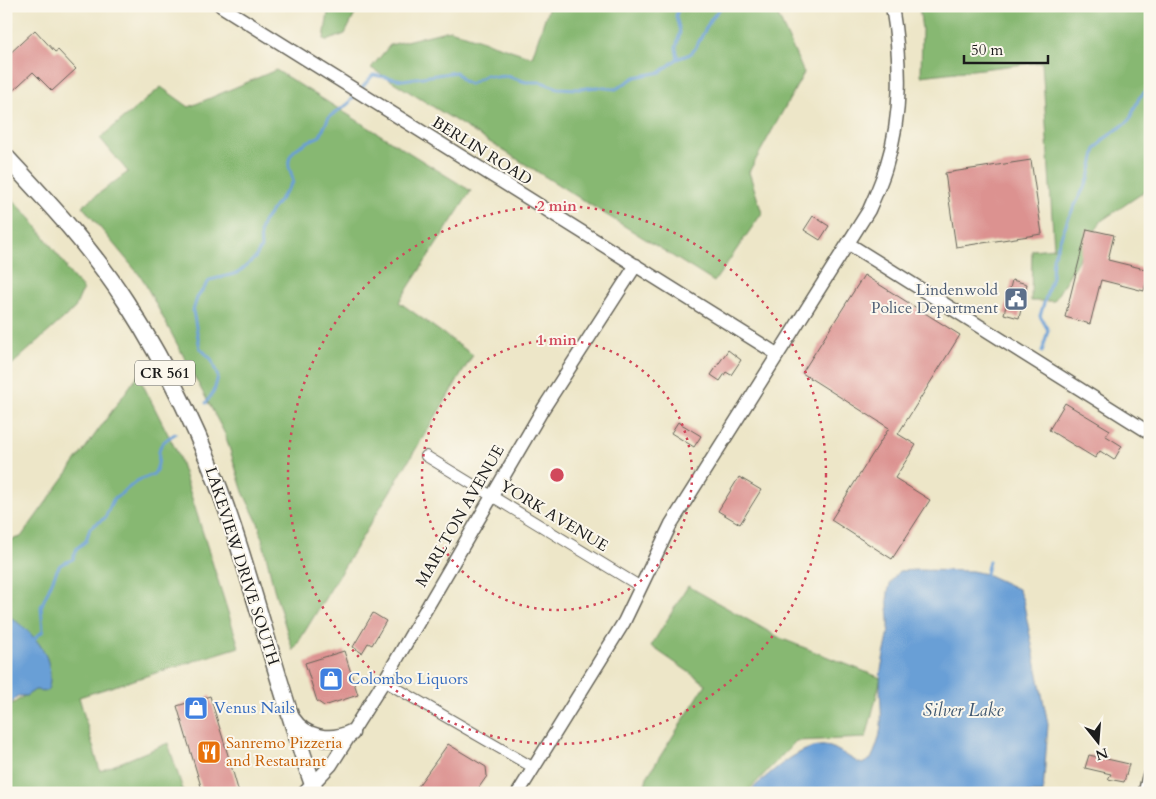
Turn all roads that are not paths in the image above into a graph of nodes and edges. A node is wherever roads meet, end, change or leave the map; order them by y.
1 (221, 6) edge
2 (892, 6) edge
3 (6, 157) edge
4 (850, 244) junction
5 (636, 265) junction
6 (777, 354) junction
7 (1150, 433) edge
8 (426, 456) dead end
9 (491, 495) junction
10 (641, 587) junction
11 (384, 681) junction
12 (292, 719) junction
13 (351, 733) junction
14 (534, 768) junction
15 (1150, 777) edge
16 (311, 790) edge
17 (518, 793) edge
18 (1146, 793) edge

1 - 5 street, BERLIN ROAD
2 - 4 street
3 - 12 main road, LAKEVIEW DRIVE SOUTH / CR 561
4 - 6 street
4 - 7 street
5 - 6 street, BERLIN ROAD
5 - 9 street, MARLTON AVENUE
6 - 10 street
8 - 9 street, YORK AVENUE
9 - 10 street, YORK AVENUE
9 - 11 street, MARLTON AVENUE
10 - 14 street
11 - 13 street, MARLTON AVENUE
11 - 14 street
12 - 13 main road
12 - 16 main road, LAKEVIEW DRIVE SOUTH / CR 561
13 - 16 street, MARLTON AVENUE
14 - 17 street
15 - 18 main road

